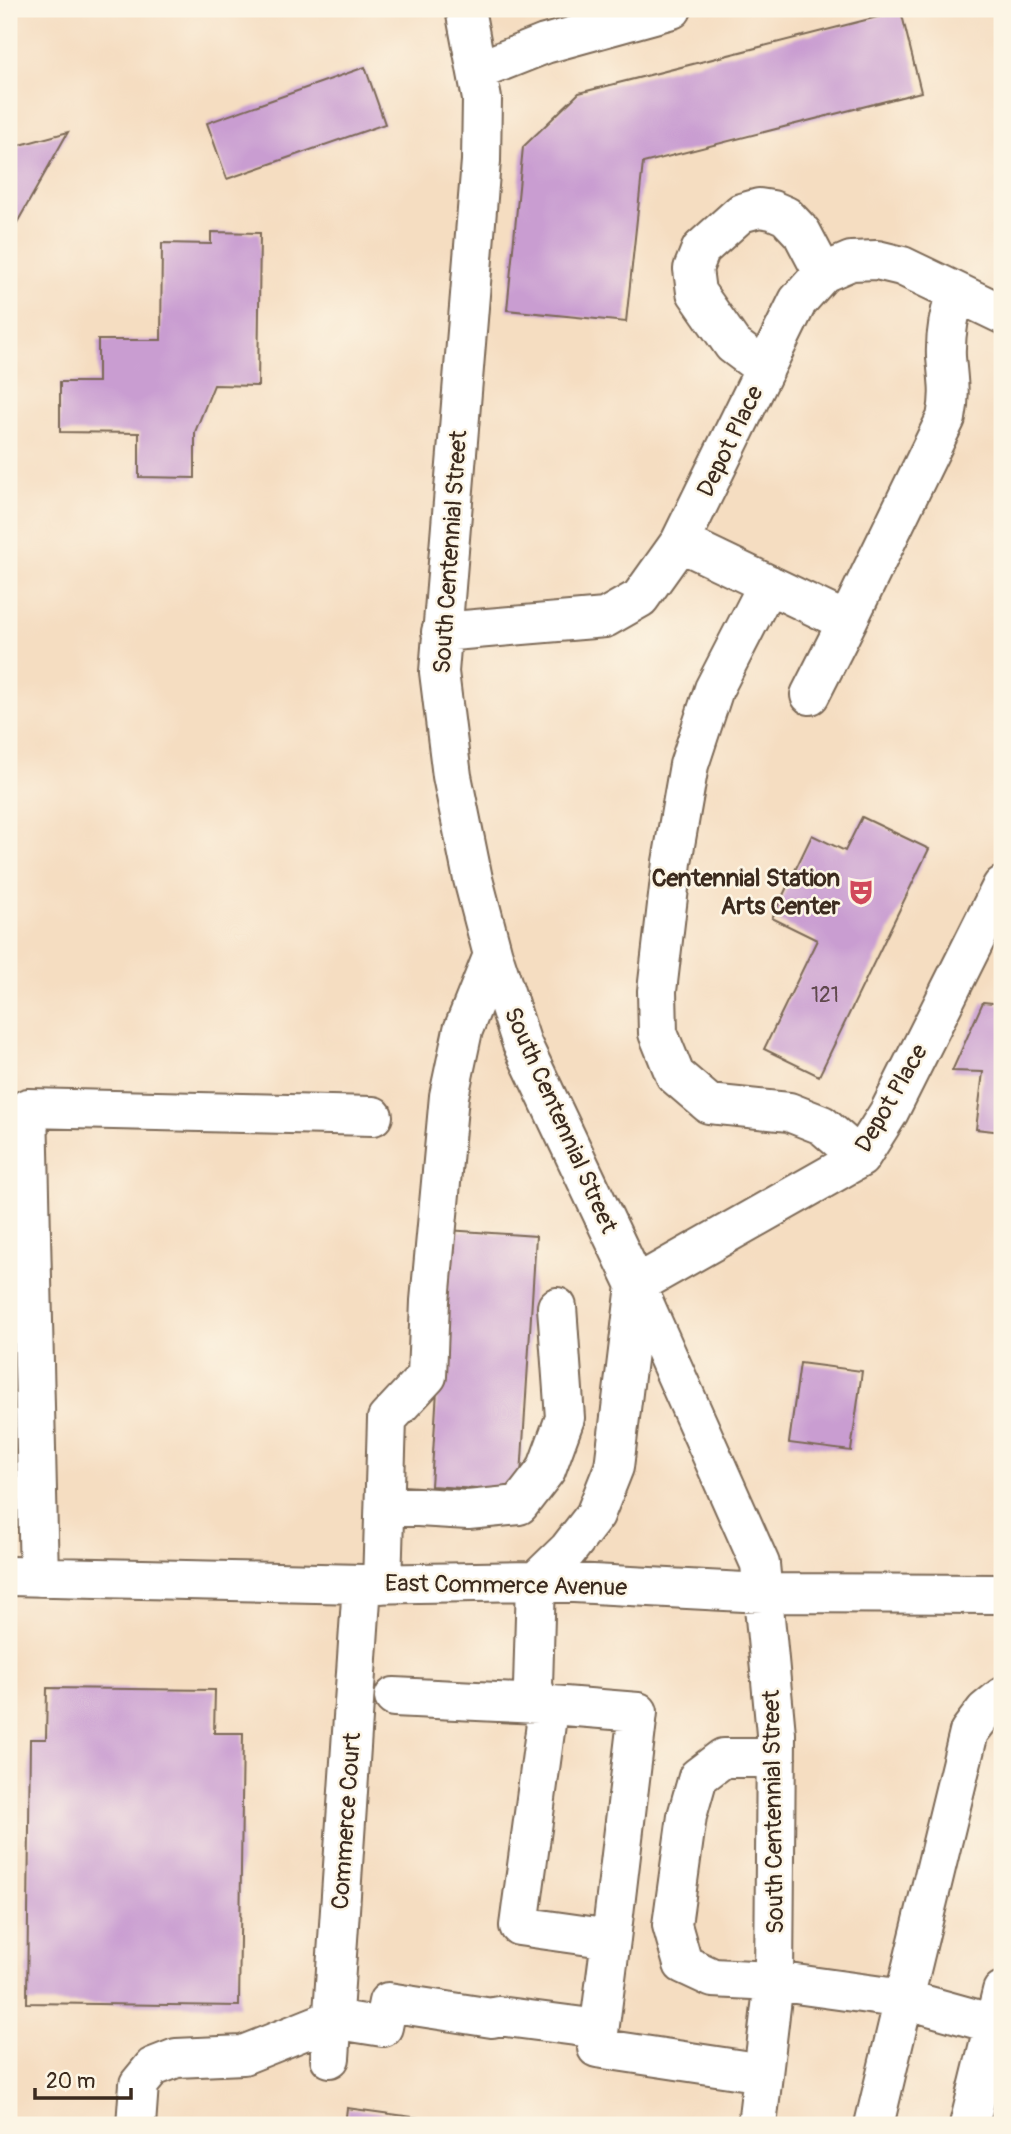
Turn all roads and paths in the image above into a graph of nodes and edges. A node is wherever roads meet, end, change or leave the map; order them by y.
1 (465, 9) edge
2 (672, 9) edge
3 (477, 71) junction
4 (823, 273) junction
5 (956, 292) junction
6 (1002, 314) edge
7 (765, 369) junction
8 (680, 541) junction
9 (768, 584) junction
10 (847, 622) junction
11 (441, 632) junction
12 (810, 695) dead end
13 (1002, 886) edge
14 (493, 955) junction
15 (373, 1116) dead end
16 (860, 1158) junction
17 (636, 1285) junction
18 (557, 1307) dead end
19 (385, 1505) junction
20 (24, 1576) edge
21 (536, 1581) junction
22 (372, 1584) junction
23 (763, 1593) junction
24 (1002, 1594) edge
25 (394, 1697) dead end
26 (1002, 1697) edge
27 (539, 1704) junction
28 (776, 1758) junction
29 (611, 1939) junction
30 (774, 1981) junction
31 (904, 1999) junction
32 (998, 2007) edge
33 (341, 2020) junction
34 (600, 2029) junction
35 (330, 2058) dead end
36 (763, 2073) junction
37 (136, 2125) edge
38 (757, 2125) edge
39 (874, 2125) edge
40 (969, 2125) edge

1 - 3 street, South Centennial Street
2 - 3 street
3 - 11 street, South Centennial Street
4 - 5 street, Depot Place
4 - 7 street, Depot Place
4 - 7 street
5 - 6 street, Depot Place
5 - 10 street
7 - 8 street, Depot Place
8 - 9 street
8 - 11 street, Depot Place
9 - 10 street
9 - 16 street
10 - 12 street
11 - 14 street, South Centennial Street
13 - 16 street, Depot Place
14 - 17 street, South Centennial Street
14 - 19 street, Commerce Court
15 - 20 street
16 - 17 street, Depot Place
17 - 21 street
17 - 23 street, South Centennial Street
18 - 19 street
19 - 22 street, Commerce Court
20 - 22 street, East Commerce Avenue
21 - 22 street, East Commerce Avenue
21 - 23 street, East Commerce Avenue
21 - 27 street
22 - 33 street, Commerce Court
23 - 24 street, East Commerce Avenue
23 - 28 street, South Centennial Street
25 - 27 street
26 - 31 street
27 - 29 street
27 - 29 street
28 - 30 street, South Centennial Street
28 - 30 street
29 - 34 street
30 - 31 street
30 - 36 street, South Centennial Street
31 - 32 street
31 - 39 street
32 - 40 street
33 - 34 street
33 - 35 street, Commerce Court
33 - 37 street
34 - 36 street
36 - 38 street, South Centennial Street

